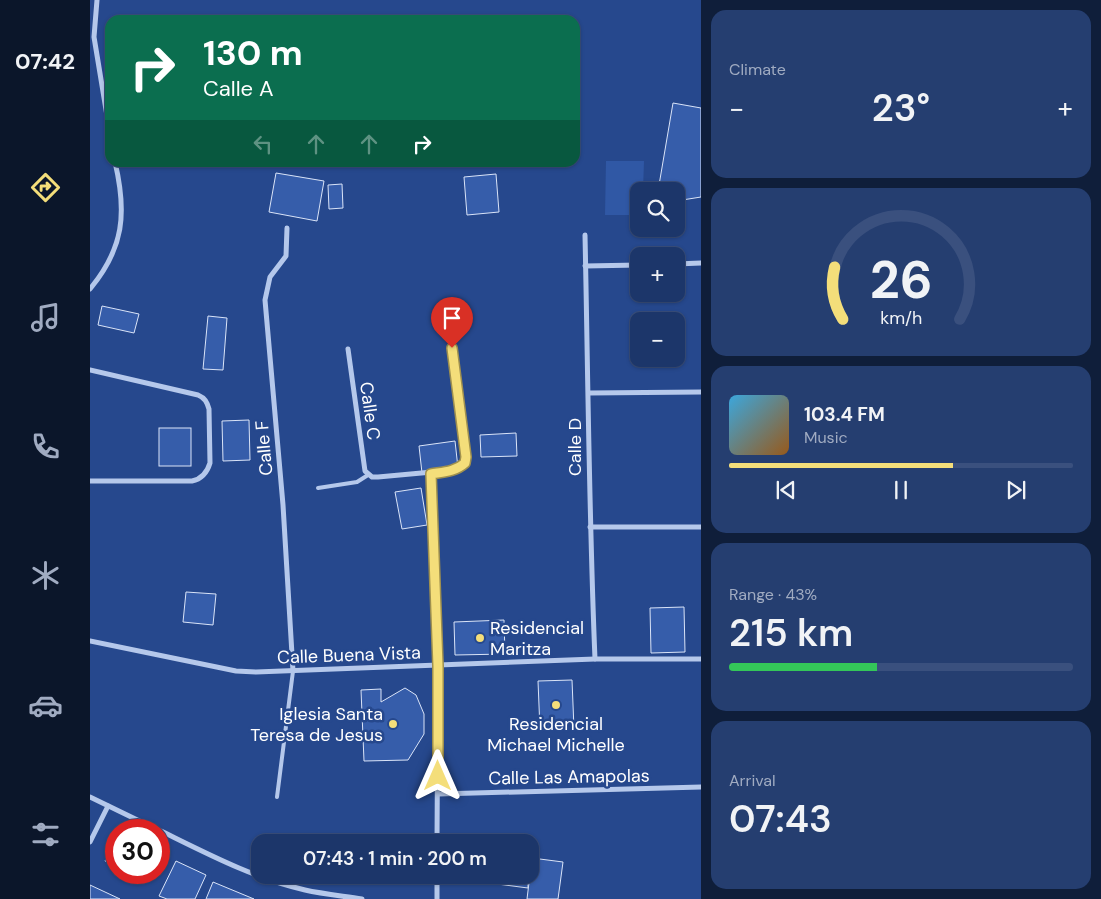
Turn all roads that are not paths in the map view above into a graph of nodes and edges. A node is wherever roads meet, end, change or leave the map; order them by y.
1 (97, 0) edge
2 (105, 104) edge
3 (116, 167) edge
4 (287, 228) dead end
5 (585, 235) dead end
6 (701, 263) edge
7 (685, 264) edge
8 (630, 265) edge
9 (585, 266) junction
10 (90, 289) edge
11 (452, 348) dead end
12 (348, 349) dead end
13 (90, 370) edge
14 (701, 392) edge
15 (589, 393) junction
16 (431, 474) junction
17 (368, 475) junction
18 (90, 481) edge
19 (318, 488) dead end
20 (590, 527) junction
21 (701, 527) edge
22 (90, 641) edge
23 (595, 659) junction
24 (701, 659) edge
25 (438, 666) junction
26 (293, 671) junction
27 (701, 787) edge
28 (438, 794) junction
29 (90, 797) edge
30 (276, 797) dead end
31 (108, 806) junction
32 (135, 819) edge
33 (438, 834) edge
34 (170, 836) edge
35 (90, 842) edge
36 (437, 884) edge
37 (362, 899) edge
38 (437, 899) edge

1 - 2 street
3 - 10 street
4 - 26 street, Calle F
5 - 9 street, Calle D
6 - 7 street
8 - 9 street
9 - 15 street, Calle D
11 - 16 street
12 - 17 street, Calle C
13 - 18 street
14 - 15 street
15 - 20 street, Calle D
16 - 17 street
16 - 25 street
17 - 19 lane
20 - 21 street
20 - 23 street, Calle D
22 - 26 street, Calle Buena Vista
23 - 24 street, Calle Buena Vista
23 - 25 street, Calle Buena Vista
25 - 26 street, Calle Buena Vista
25 - 28 street
26 - 30 lane
27 - 28 street, Calle Las Amapolas
28 - 33 street
29 - 31 street
31 - 32 street
31 - 35 street
34 - 37 street
36 - 38 street

